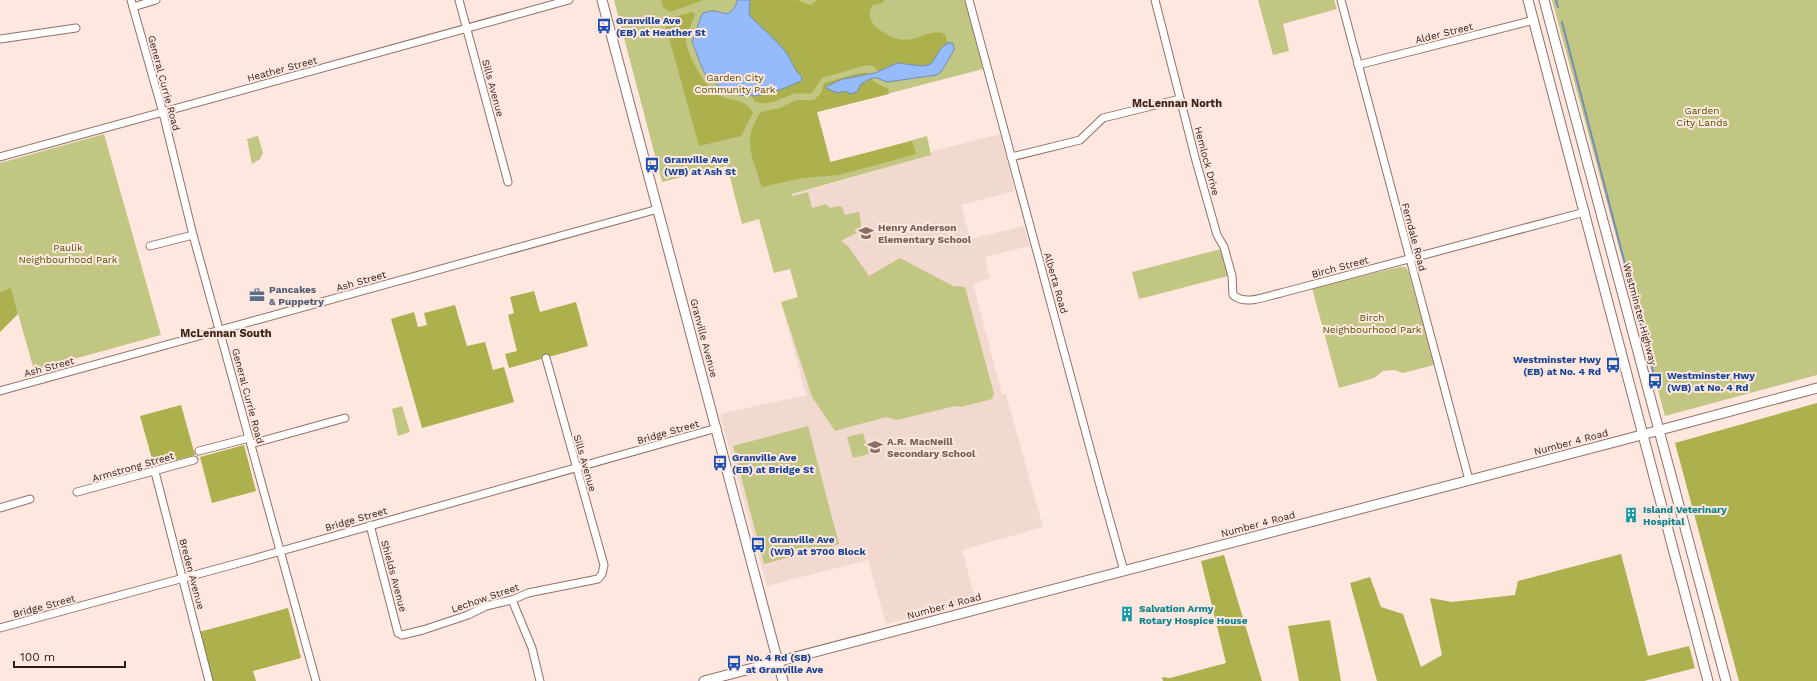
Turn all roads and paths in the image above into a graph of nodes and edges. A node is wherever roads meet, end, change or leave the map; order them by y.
1 (156, 0) edge
2 (459, 0) edge
3 (569, 0) edge
4 (602, 0) edge
5 (969, 0) edge
6 (1155, 0) edge
7 (1341, 0) edge
8 (1528, 0) edge
9 (1544, 0) edge
10 (132, 3) edge
11 (1549, 17) junction
12 (1534, 20) junction
13 (76, 28) dead end
14 (467, 28) junction
15 (0, 39) edge
16 (1358, 66) junction
17 (1180, 99) junction
18 (163, 113) junction
19 (0, 157) edge
20 (1011, 157) junction
21 (508, 182) dead end
22 (658, 209) junction
23 (1585, 212) junction
24 (193, 235) junction
25 (150, 246) dead end
26 (1410, 259) junction
27 (1239, 300) joint
28 (221, 331) junction
29 (546, 358) dead end
30 (1817, 388) edge
31 (0, 391) edge
32 (344, 418) dead end
33 (716, 428) junction
34 (1659, 430) junction
35 (1644, 435) junction
36 (250, 441) junction
37 (199, 451) dead end
38 (194, 460) dead end
39 (577, 469) junction
40 (155, 472) junction
41 (1469, 480) junction
42 (77, 492) dead end
43 (30, 499) dead end
44 (0, 508) edge
45 (370, 525) junction
46 (281, 551) junction
47 (1124, 571) junction
48 (602, 574) joint
49 (182, 579) junction
50 (512, 600) junction
51 (0, 628) edge
52 (398, 633) joint
53 (778, 662) junction
54 (209, 681) edge
55 (316, 681) edge
56 (540, 681) edge
57 (704, 681) edge
58 (783, 681) edge
59 (1708, 681) edge
60 (1726, 681) edge

1 - 10 street
2 - 14 street, Sills Avenue
3 - 14 street, Heather Street
4 - 22 main road, Granville Avenue
5 - 20 street, Alberta Road
6 - 17 street, Hemlock Drive
7 - 16 street, Ferndale Road
8 - 12 main road
9 - 11 main road, Westminster Highway
10 - 18 street, General Currie Road
11 - 12 main road
11 - 34 main road, Westminster Highway
12 - 16 street, Alder Street
12 - 23 main road
13 - 15 street
14 - 18 street, Heather Street
14 - 21 street, Sills Avenue
16 - 26 street, Ferndale Road
17 - 20 street
17 - 27 street, Hemlock Drive
18 - 19 street, Heather Street
18 - 24 street, General Currie Road
20 - 47 street, Alberta Road
22 - 28 street, Ash Street
22 - 33 main road, Granville Avenue
23 - 26 street, Birch Street
23 - 35 main road
24 - 25 street
24 - 28 street, General Currie Road
26 - 27 street, Birch Street
26 - 41 street, Ferndale Road
28 - 31 street, Ash Street
28 - 36 street, General Currie Road
29 - 39 street, Sills Avenue
30 - 34 main road, Number 4 Road
32 - 36 street
33 - 39 street, Bridge Street
33 - 53 main road, Granville Avenue
34 - 35 main road, Number 4 Road
34 - 60 main road, Westminster Highway
35 - 41 main road, Number 4 Road
35 - 59 main road
36 - 37 street
36 - 46 street, General Currie Road
38 - 40 street, Armstrong Street
39 - 45 street, Bridge Street
39 - 48 street, Sills Avenue
40 - 42 street, Armstrong Street
40 - 49 street, Breden Avenue
41 - 47 main road, Number 4 Road
43 - 44 street
45 - 46 street, Bridge Street
45 - 52 street, Shields Avenue
46 - 49 street, Bridge Street
46 - 55 street, General Currie Road
47 - 53 main road, Number 4 Road
48 - 50 street, Lechow Street
49 - 51 street, Bridge Street
49 - 54 street, Breden Avenue
50 - 52 street, Lechow Street
50 - 56 street
53 - 57 main road, Number 4 Road
53 - 58 main road, Granville Avenue

